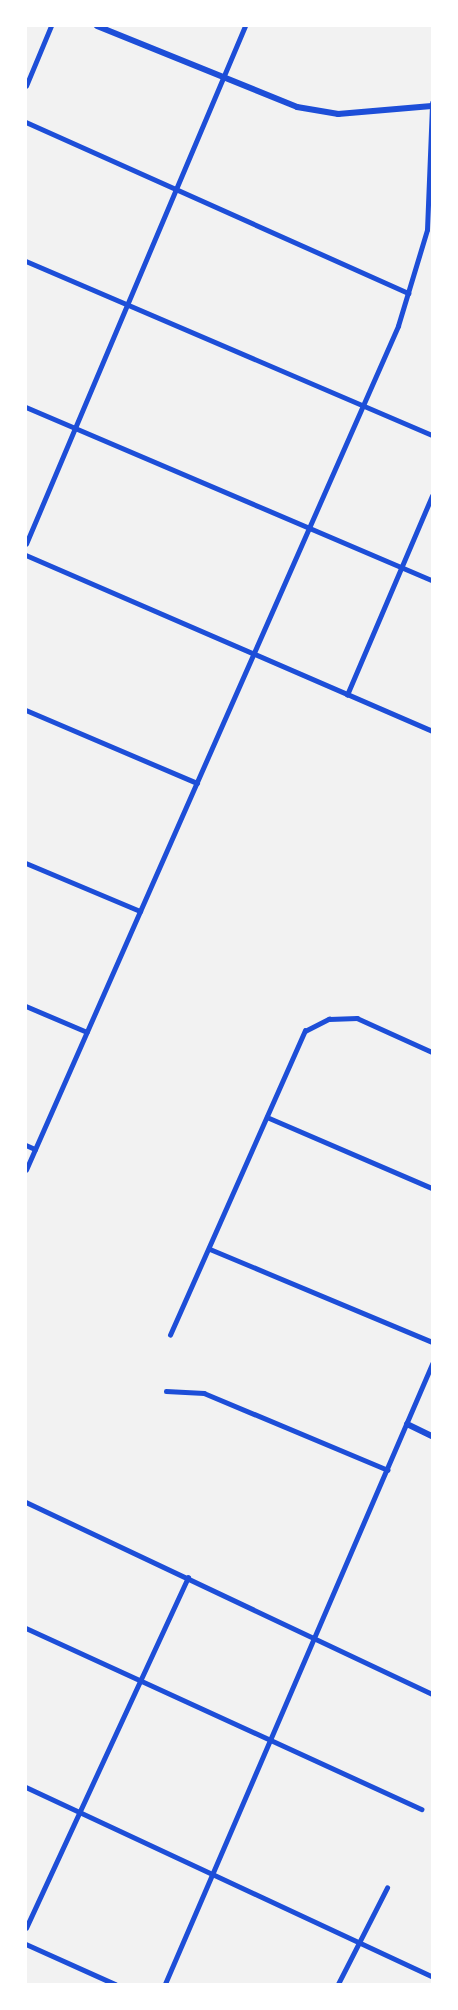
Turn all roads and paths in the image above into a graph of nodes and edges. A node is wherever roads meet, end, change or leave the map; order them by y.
1 (51, 26) edge
2 (97, 26) edge
3 (245, 26) edge
4 (224, 77) junction
5 (26, 87) edge
6 (432, 105) edge
7 (26, 122) edge
8 (176, 189) junction
9 (26, 261) edge
10 (408, 293) junction
11 (127, 305) junction
12 (364, 405) junction
13 (26, 407) edge
14 (75, 428) junction
15 (432, 435) edge
16 (432, 496) edge
17 (310, 528) junction
18 (26, 544) edge
19 (26, 555) edge
20 (402, 567) junction
21 (432, 580) edge
22 (254, 654) junction
23 (347, 694) junction
24 (26, 710) edge
25 (432, 731) edge
26 (198, 783) junction
27 (26, 863) edge
28 (140, 911) junction
29 (26, 1006) edge
30 (87, 1032) junction
31 (432, 1052) edge
32 (267, 1117) junction
33 (26, 1145) edge
34 (35, 1149) junction
35 (26, 1170) edge
36 (432, 1188) edge
37 (210, 1249) junction
38 (170, 1335) dead end
39 (432, 1342) edge
40 (432, 1364) edge
41 (166, 1391) dead end
42 (407, 1425) junction
43 (432, 1436) edge
44 (388, 1470) junction
45 (26, 1502) edge
46 (188, 1578) junction
47 (26, 1628) edge
48 (318, 1640) junction
49 (140, 1681) junction
50 (432, 1694) edge
51 (273, 1741) junction
52 (26, 1787) edge
53 (422, 1809) dead end
54 (79, 1812) junction
55 (214, 1874) junction
56 (387, 1888) dead end
57 (26, 1928) edge
58 (360, 1941) junction
59 (26, 1944) edge
60 (432, 1976) edge
61 (115, 1984) edge
62 (165, 1984) edge
63 (338, 1984) edge

1 - 5 lane
2 - 4 street
3 - 4 lane
4 - 6 street
4 - 8 lane
6 - 10 lane
7 - 8 lane
8 - 10 lane
8 - 11 lane
9 - 11 lane
10 - 12 lane
11 - 12 lane
11 - 14 lane
12 - 15 lane
12 - 17 lane
13 - 14 lane
14 - 17 lane
14 - 18 lane
16 - 20 lane
17 - 20 lane
17 - 22 lane
19 - 22 lane
20 - 21 lane
20 - 23 lane
22 - 23 lane
22 - 26 lane
23 - 25 lane
24 - 26 lane
26 - 28 lane
27 - 28 lane
28 - 30 lane
29 - 30 lane
30 - 34 lane
31 - 32 lane
32 - 36 lane
32 - 37 lane
33 - 34 lane
34 - 35 lane
37 - 38 lane
37 - 39 lane
40 - 42 lane
41 - 44 lane
42 - 43 street
42 - 44 lane
44 - 48 lane
45 - 46 lane
46 - 48 lane
46 - 49 lane
47 - 49 lane
48 - 50 lane
48 - 51 lane
49 - 51 lane
49 - 54 lane
51 - 53 lane
51 - 55 lane
52 - 54 lane
54 - 55 lane
54 - 57 lane
55 - 58 lane
55 - 62 lane
56 - 58 lane
58 - 60 lane
58 - 63 lane
59 - 61 lane

